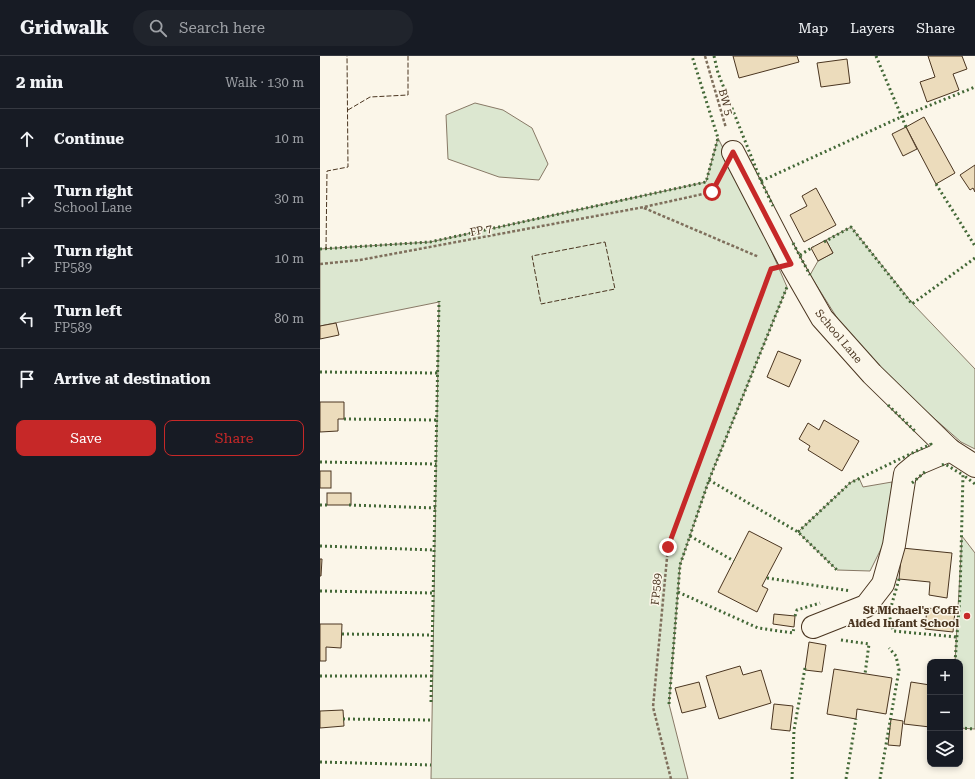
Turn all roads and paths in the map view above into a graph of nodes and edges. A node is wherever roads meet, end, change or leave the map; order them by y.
1 (704, 56) edge
2 (733, 152) junction
3 (644, 207) junction
4 (320, 264) edge
5 (781, 266) junction
6 (950, 450) junction
7 (975, 466) edge
8 (814, 627) dead end
9 (671, 779) edge

1 - 2 path, BW 5
2 - 3 path, FP 7
2 - 5 street, School Lane
3 - 4 path, FP 7
3 - 5 path
5 - 6 street, School Lane
5 - 9 path, FP589
6 - 7 street, School Lane
6 - 8 street

